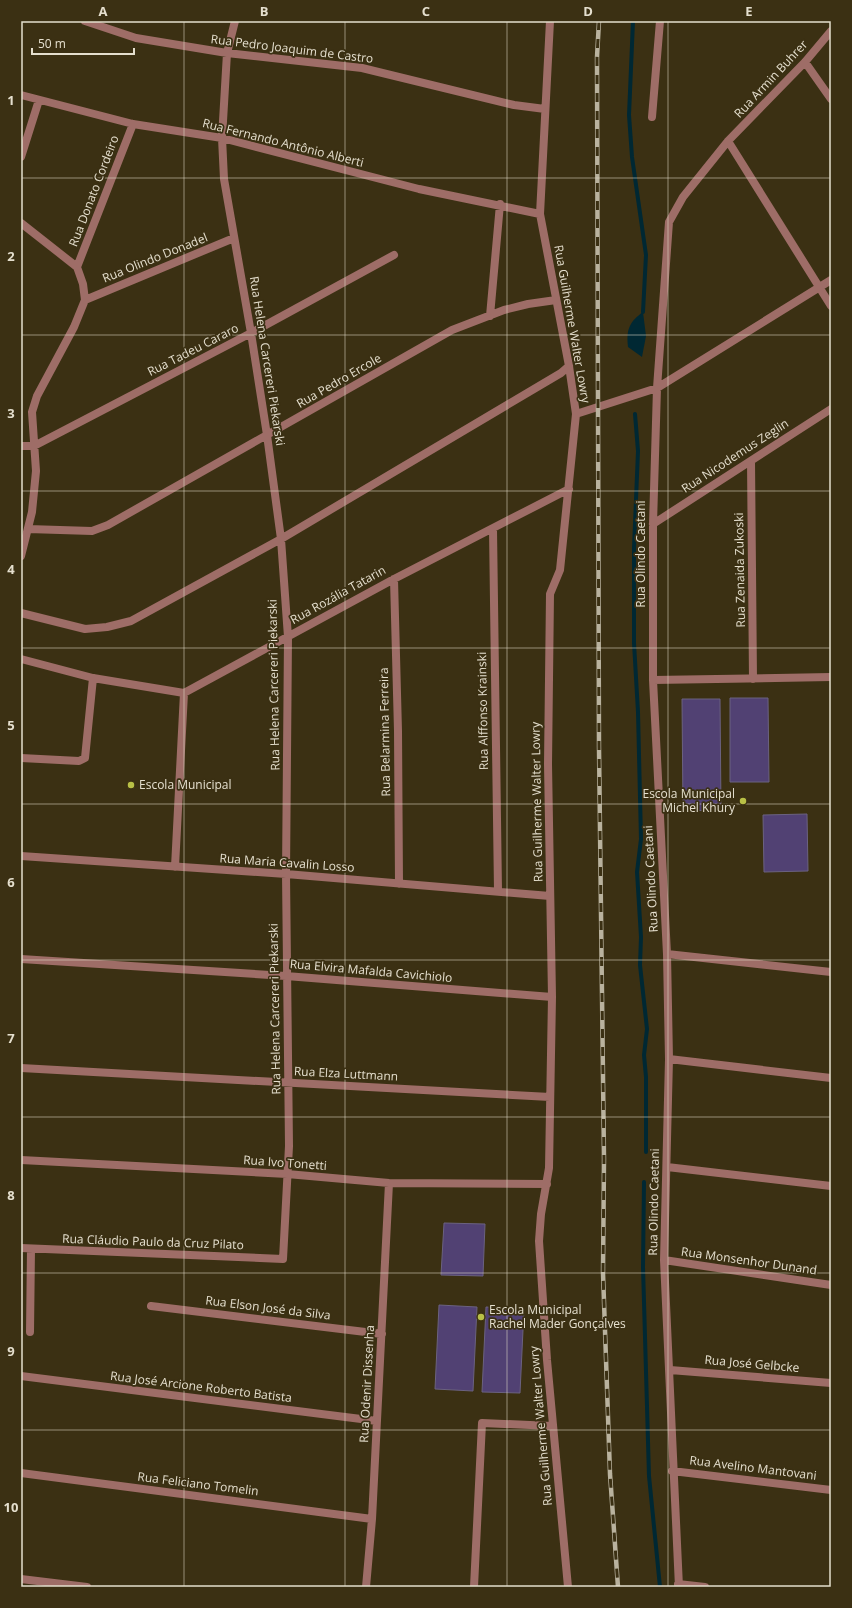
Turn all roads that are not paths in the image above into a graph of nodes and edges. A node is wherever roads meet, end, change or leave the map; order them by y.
1 (85, 21) edge
2 (235, 21) edge
3 (550, 21) edge
4 (660, 21) edge
5 (831, 31) edge
6 (227, 54) junction
7 (805, 62) junction
8 (21, 95) edge
9 (831, 99) edge
10 (38, 100) junction
11 (545, 109) junction
12 (652, 117) dead end
13 (133, 124) junction
14 (222, 138) junction
15 (728, 141) junction
16 (21, 158) edge
17 (500, 204) junction
18 (540, 214) junction
19 (21, 223) edge
20 (234, 238) junction
21 (394, 255) dead end
22 (77, 267) junction
23 (831, 280) edge
24 (819, 287) junction
25 (85, 300) junction
26 (556, 300) junction
27 (831, 306) edge
28 (490, 316) junction
29 (251, 333) junction
30 (569, 366) junction
31 (657, 388) junction
32 (831, 409) edge
33 (576, 414) junction
34 (267, 435) junction
35 (21, 446) edge
36 (34, 446) junction
37 (751, 460) junction
38 (569, 489) junction
39 (653, 524) junction
40 (28, 529) junction
41 (492, 529) junction
42 (281, 539) junction
43 (23, 546) edge
44 (21, 556) edge
45 (394, 579) junction
46 (21, 613) edge
47 (288, 636) junction
48 (21, 659) edge
49 (831, 677) edge
50 (93, 678) junction
51 (753, 679) junction
52 (653, 680) junction
53 (184, 694) junction
54 (21, 758) edge
55 (21, 856) edge
56 (174, 867) junction
57 (286, 874) junction
58 (399, 884) junction
59 (498, 892) junction
60 (550, 896) junction
61 (667, 954) junction
62 (21, 959) edge
63 (831, 972) edge
64 (286, 976) junction
65 (552, 997) junction
66 (669, 1059) junction
67 (21, 1068) edge
68 (831, 1078) edge
69 (288, 1083) junction
70 (550, 1097) junction
71 (21, 1160) edge
72 (667, 1167) junction
73 (287, 1174) junction
74 (389, 1183) junction
75 (547, 1184) junction
76 (831, 1186) edge
77 (21, 1248) edge
78 (31, 1249) junction
79 (284, 1259) joint
80 (664, 1260) junction
81 (831, 1285) edge
82 (151, 1306) dead end
83 (30, 1332) dead end
84 (382, 1334) junction
85 (670, 1370) junction
86 (21, 1376) edge
87 (831, 1383) edge
88 (377, 1421) junction
89 (552, 1426) junction
90 (672, 1471) junction
91 (21, 1473) edge
92 (831, 1490) edge
93 (372, 1519) junction
94 (21, 1579) edge
95 (678, 1585) edge
96 (87, 1587) edge
97 (366, 1587) edge
98 (474, 1587) edge
99 (568, 1587) edge
100 (705, 1587) edge

1 - 6 street, Rua Pedro Joaquim de Castro
2 - 6 street, Rua Helena Carcereri Piekarski
3 - 11 street, Rua Guilherme Walter Lowry
4 - 12 street
5 - 7 street, Rua Armin Buhrer
6 - 11 street, Rua Pedro Joaquim de Castro
6 - 14 street, Rua Helena Carcereri Piekarski
7 - 9 street
7 - 15 street, Rua Armin Buhrer
8 - 10 street, Rua Fernando Antônio Alberti
10 - 13 street, Rua Fernando Antônio Alberti
10 - 16 street
11 - 18 street, Rua Guilherme Walter Lowry
13 - 14 street, Rua Fernando Antônio Alberti
13 - 22 street, Rua Donato Cordeiro
14 - 17 street, Rua Fernando Antônio Alberti
14 - 20 street, Rua Helena Carcereri Piekarski
15 - 24 street
15 - 31 street, Rua Olindo Caetani
17 - 18 street, Rua Fernando Antônio Alberti
17 - 28 street
18 - 26 street, Rua Guilherme Walter Lowry
19 - 22 street
20 - 25 street, Rua Olindo Donadel
20 - 29 street, Rua Helena Carcereri Piekarski
21 - 29 street, Rua Tadeu Cararo
22 - 25 street
23 - 24 street
24 - 27 street
24 - 31 street
25 - 36 street
26 - 28 street, Rua Pedro Ercole
26 - 30 street, Rua Guilherme Walter Lowry
28 - 34 street, Rua Pedro Ercole
29 - 34 street, Rua Helena Carcereri Piekarski
29 - 36 street, Rua Tadeu Cararo
30 - 33 street, Rua Guilherme Walter Lowry
30 - 42 street
31 - 33 street
31 - 39 street, Rua Olindo Caetani
32 - 37 street, Rua Nicodemus Zeglin
33 - 38 street, Rua Guilherme Walter Lowry
34 - 40 street, Rua Pedro Ercole
34 - 42 street, Rua Helena Carcereri Piekarski
35 - 36 street, Rua Tadeu Cararo
36 - 40 street
37 - 39 street, Rua Nicodemus Zeglin
37 - 51 street, Rua Zenaida Zukoski
38 - 41 street, Rua Rozália Tatarin
38 - 60 street, Rua Guilherme Walter Lowry
39 - 52 street, Rua Olindo Caetani
40 - 43 street
41 - 45 street, Rua Rozália Tatarin
41 - 59 street, Rua Alffonso Krainski
42 - 46 street
42 - 47 street, Rua Helena Carcereri Piekarski
43 - 44 street
45 - 47 street, Rua Rozália Tatarin
45 - 58 street, Rua Belarmina Ferreira
47 - 53 street, Rua Rozália Tatarin
47 - 57 street, Rua Helena Carcereri Piekarski
48 - 50 street
49 - 51 street
50 - 53 street
50 - 54 street
51 - 52 street
52 - 61 street, Rua Olindo Caetani
53 - 56 street
55 - 56 street, Rua Maria Cavalin Losso
56 - 57 street, Rua Maria Cavalin Losso
57 - 58 street, Rua Maria Cavalin Losso
57 - 64 street, Rua Helena Carcereri Piekarski
58 - 59 street, Rua Maria Cavalin Losso
59 - 60 street, Rua Maria Cavalin Losso
60 - 65 street, Rua Guilherme Walter Lowry
61 - 63 street
61 - 66 street, Rua Olindo Caetani
62 - 64 street, Rua Elvira Mafalda Cavichiolo
64 - 65 street, Rua Elvira Mafalda Cavichiolo
64 - 69 street, Rua Helena Carcereri Piekarski
65 - 70 street, Rua Guilherme Walter Lowry
66 - 68 street
66 - 72 street, Rua Olindo Caetani
67 - 69 street, Rua Elza Luttmann
69 - 70 street, Rua Elza Luttmann
69 - 73 street, Rua Helena Carcereri Piekarski
70 - 75 street, Rua Guilherme Walter Lowry
71 - 73 street, Rua Ivo Tonetti
72 - 76 street
72 - 80 street, Rua Olindo Caetani
73 - 74 street, Rua Ivo Tonetti
73 - 79 street, Rua Helena Carcereri Piekarski
74 - 75 street, Rua Ivo Tonetti
74 - 84 street, Rua Odenir Dissenha
75 - 89 street, Rua Guilherme Walter Lowry
77 - 78 street, Rua Cláudio Paulo da Cruz Pilato
78 - 79 street, Rua Cláudio Paulo da Cruz Pilato
78 - 83 street
80 - 81 street, Rua Monsenhor Dunand
80 - 85 street, Rua Olindo Caetani
82 - 84 street, Rua Elson José da Silva
84 - 88 street, Rua Odenir Dissenha
85 - 87 street, Rua José Gelbcke
85 - 90 street, Rua Olindo Caetani
86 - 88 street, Rua José Arcione Roberto Batista
88 - 93 street, Rua Odenir Dissenha
89 - 98 street
89 - 99 street, Rua Guilherme Walter Lowry
90 - 92 street, Rua Avelino Mantovani
90 - 95 street, Rua Olindo Caetani
91 - 93 street, Rua Feliciano Tomelin
93 - 97 street, Rua Odenir Dissenha
94 - 96 street
95 - 100 street

